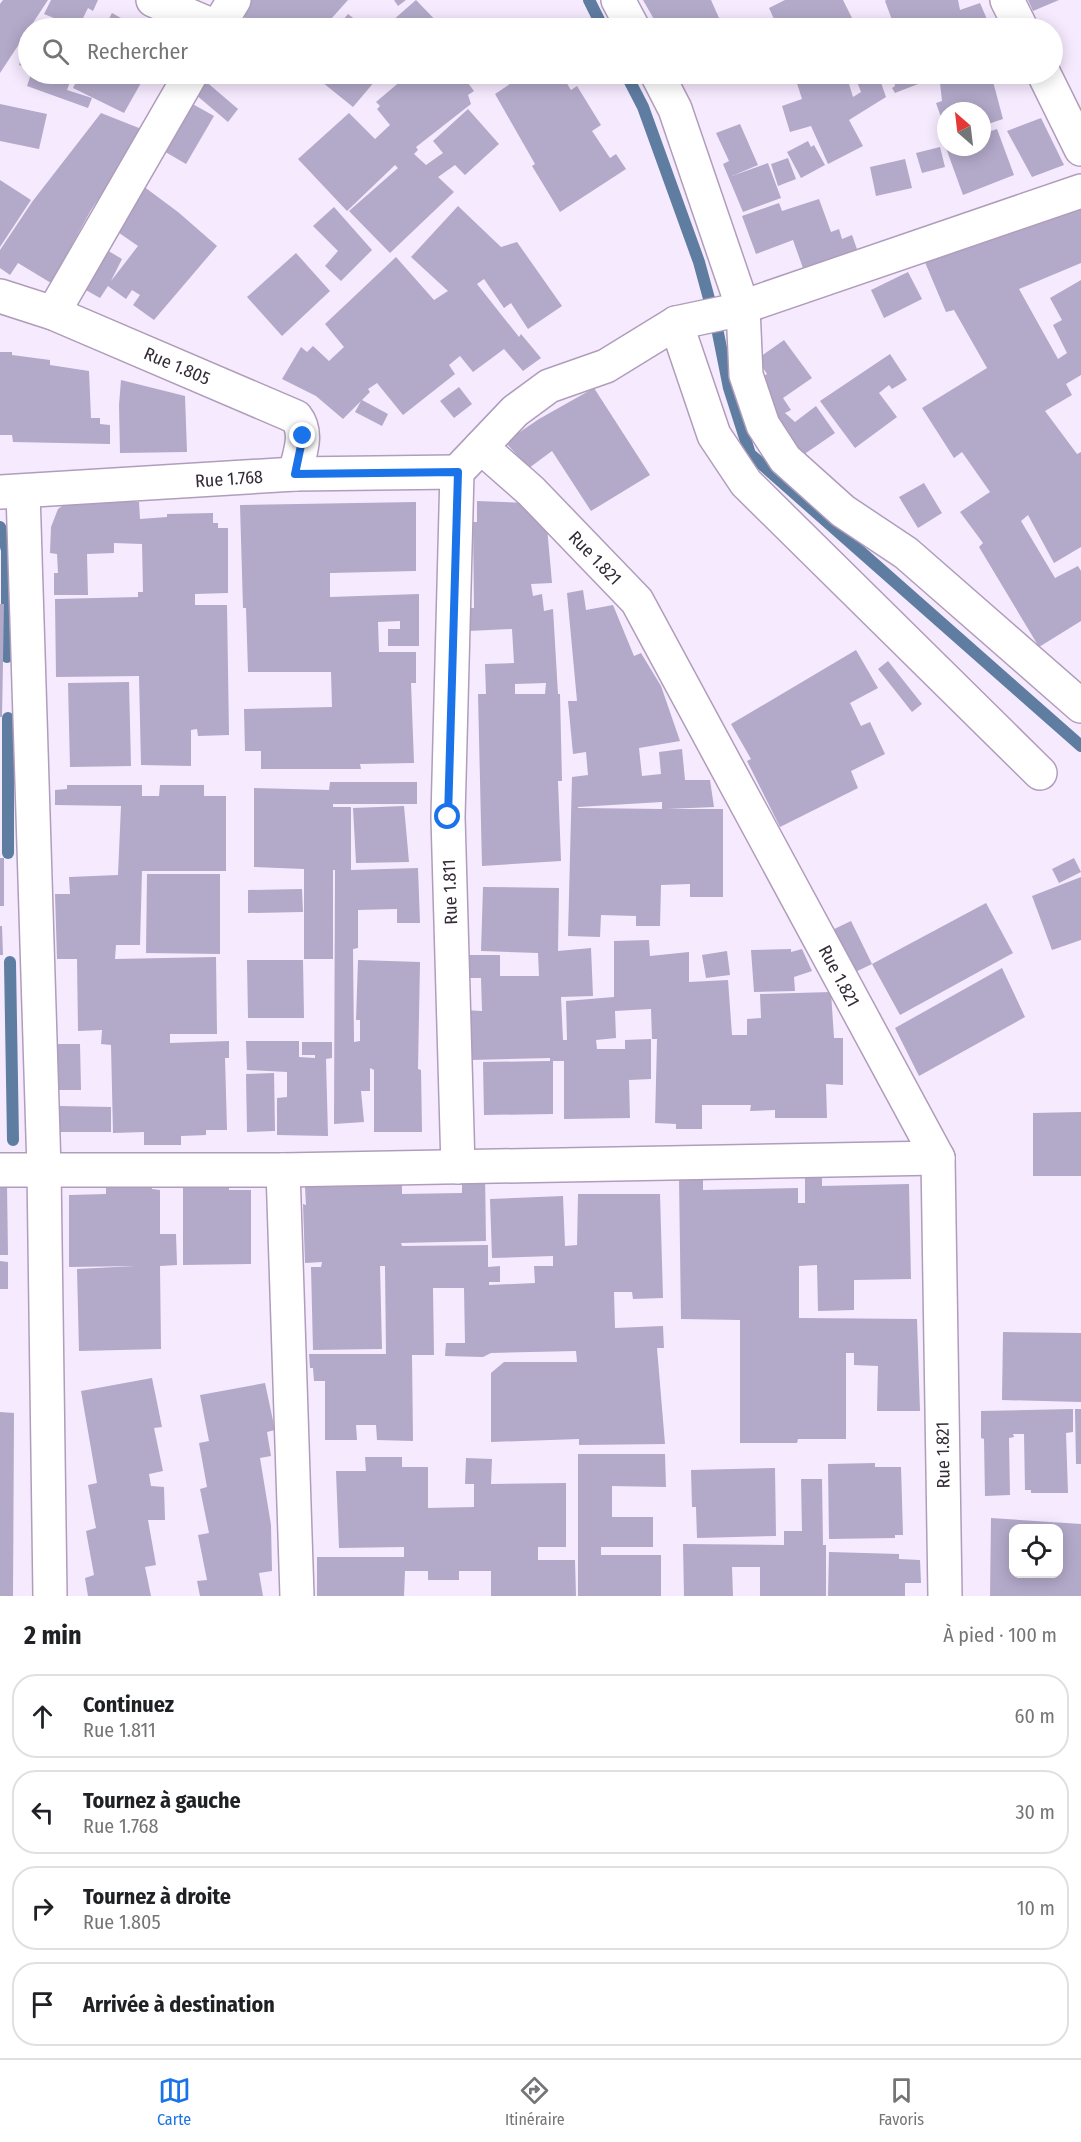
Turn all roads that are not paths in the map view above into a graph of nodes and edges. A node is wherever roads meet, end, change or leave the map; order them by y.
1 (153, 0) edge
2 (234, 0) edge
3 (618, 0) edge
4 (1007, 0) edge
5 (195, 18) edge
6 (224, 18) edge
7 (628, 18) edge
8 (1016, 18) edge
9 (186, 84) edge
10 (662, 84) edge
11 (1049, 84) edge
12 (1081, 149) edge
13 (1081, 191) edge
14 (0, 296) edge
15 (53, 313) junction
16 (712, 316) junction
17 (481, 447) junction
18 (458, 472) junction
19 (295, 474) junction
20 (11, 492) edge
21 (1081, 706) edge
22 (1040, 773) dead end
23 (938, 1158) junction
24 (458, 1167) junction
25 (44, 1169) junction
26 (0, 1170) edge
27 (283, 1170) junction
28 (50, 1596) edge
29 (297, 1596) edge
30 (945, 1596) edge

1 - 5 street
2 - 6 street
3 - 7 street
4 - 8 street
9 - 15 street
10 - 16 street
11 - 12 street
13 - 16 street
14 - 15 street, Rue 1.805
15 - 19 street, Rue 1.805
16 - 17 street
16 - 21 street
16 - 22 street
17 - 18 street
17 - 23 street, Rue 1.821
18 - 19 street, Rue 1.768
18 - 24 street, Rue 1.811
19 - 20 street, Rue 1.768
20 - 25 street
23 - 24 street
23 - 30 street, Rue 1.821
24 - 27 street
25 - 26 street
25 - 27 street
25 - 28 street
27 - 29 street

